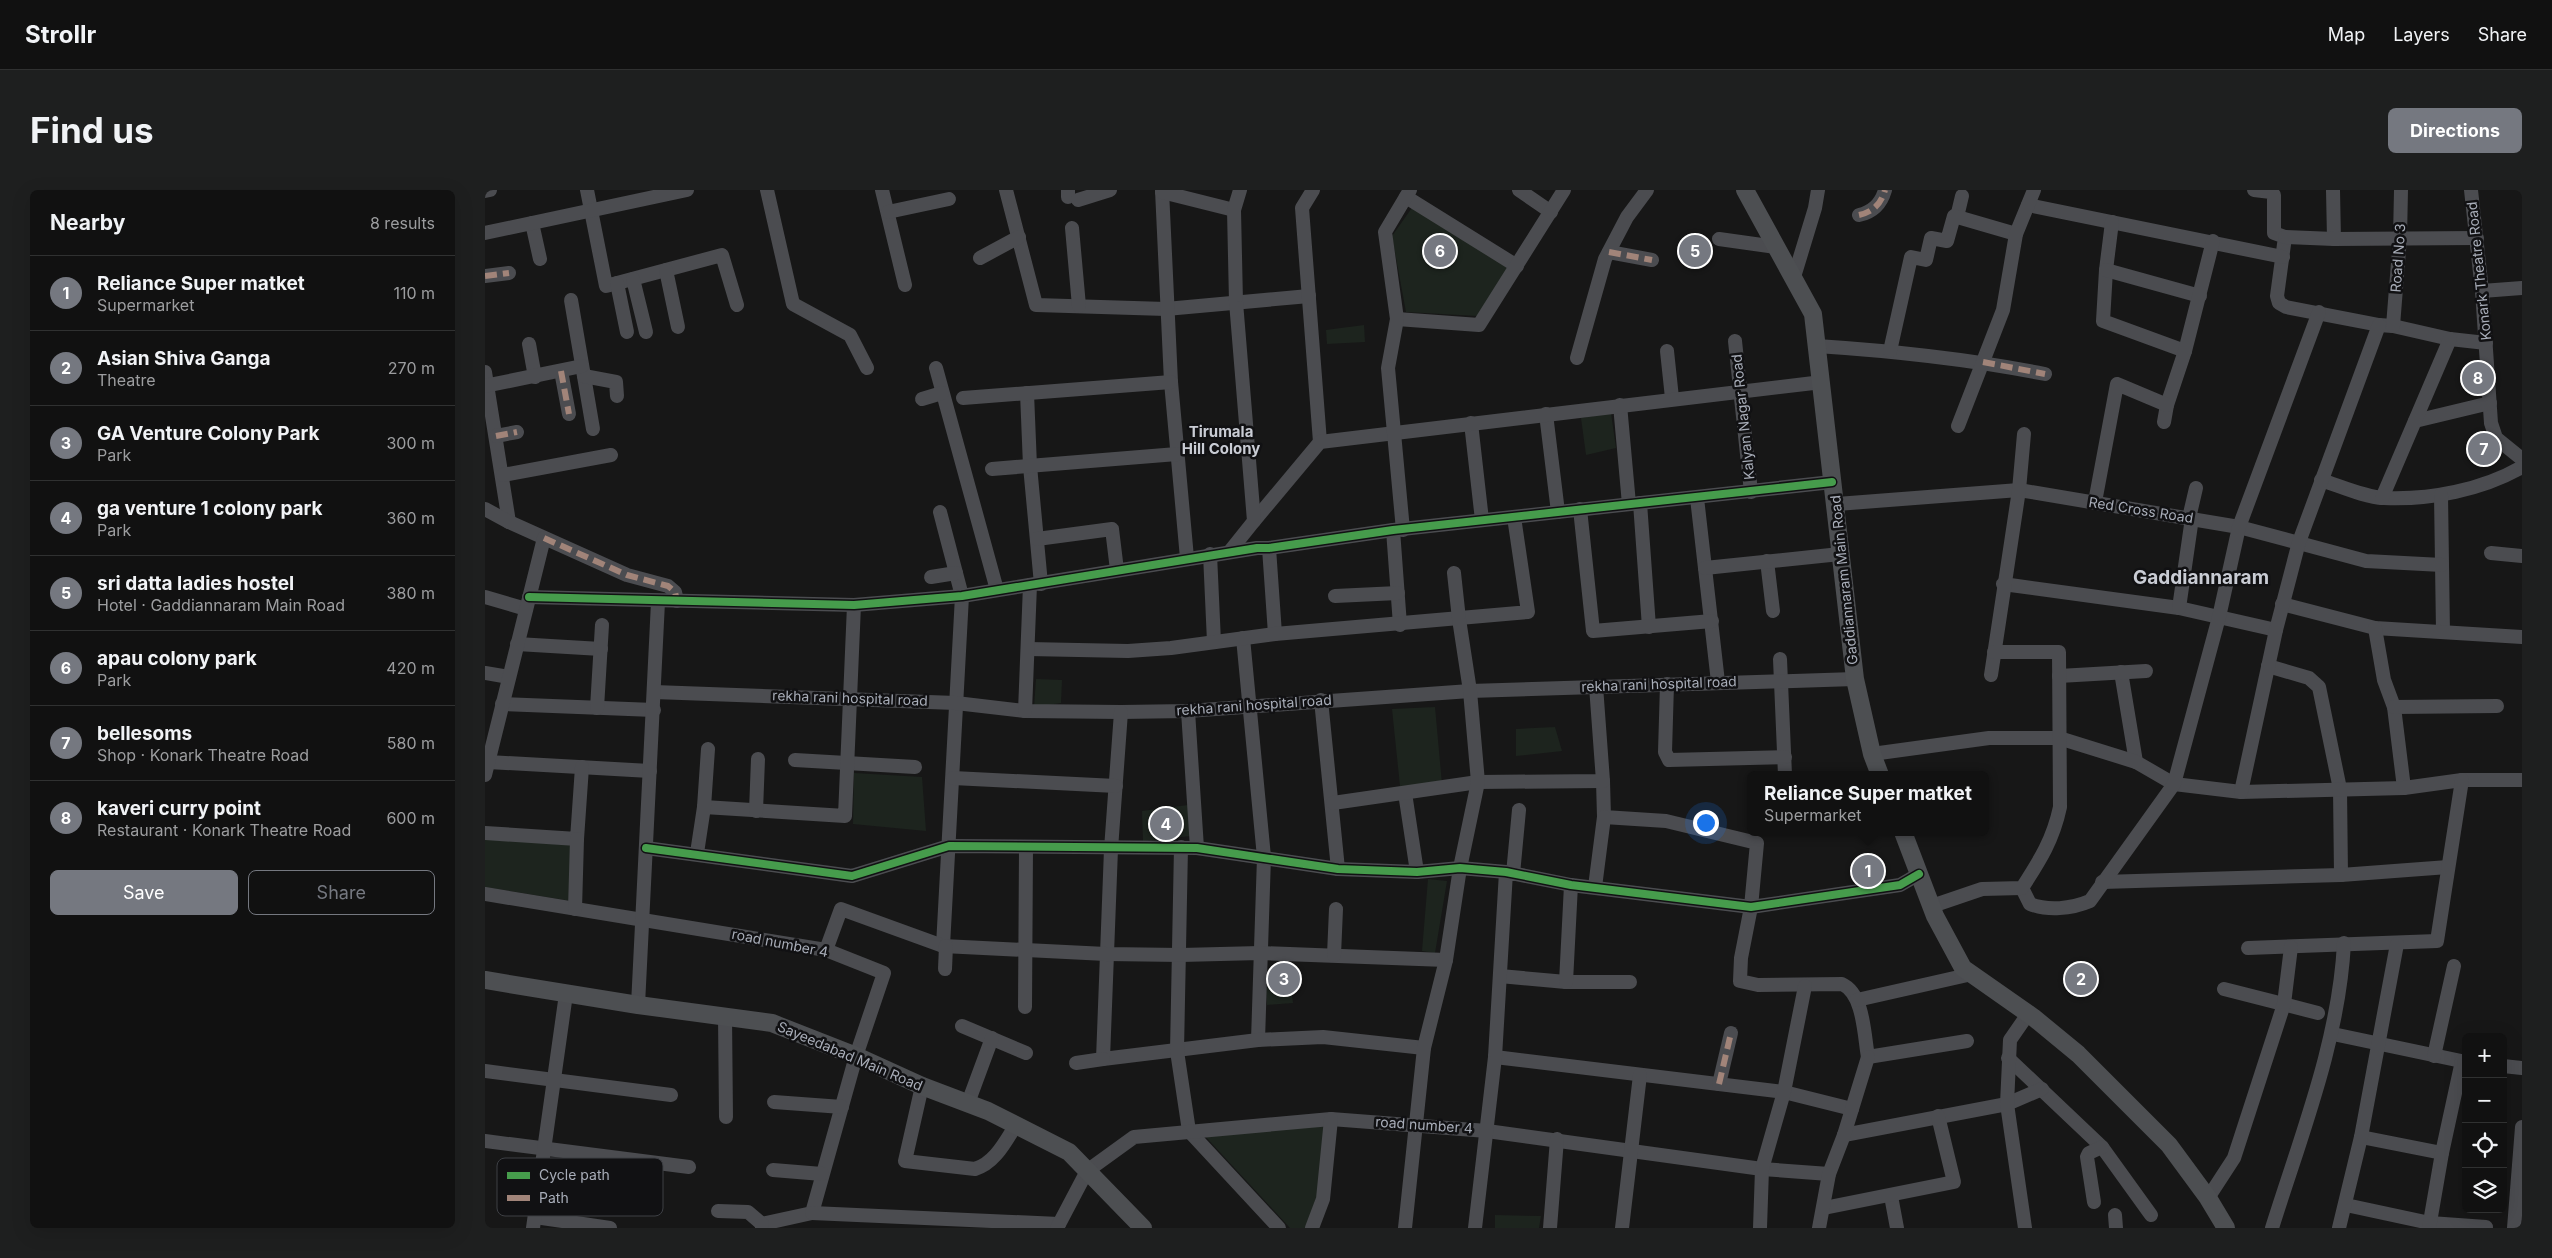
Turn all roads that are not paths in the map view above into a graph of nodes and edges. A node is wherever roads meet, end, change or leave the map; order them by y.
1 (491, 190) edge
2 (587, 190) edge
3 (685, 190) edge
4 (767, 190) edge
5 (881, 190) edge
6 (1006, 190) edge
7 (1110, 190) edge
8 (1240, 190) edge
9 (1313, 190) edge
10 (1519, 190) edge
11 (1564, 190) edge
12 (1647, 190) edge
13 (1745, 190) edge
14 (1818, 190) edge
15 (1885, 190) edge
16 (2033, 190) edge
17 (2254, 190) edge
18 (2333, 190) edge
19 (2401, 190) edge
20 (2471, 190) edge
21 (485, 191) edge
22 (1162, 191) edge
23 (1408, 194) edge
24 (1071, 196) edge
25 (1963, 196) dead end
26 (949, 199) dead end
27 (2028, 205) junction
28 (1234, 210) junction
29 (591, 211) junction
30 (888, 212) junction
31 (1551, 212) junction
32 (1859, 215) dead end
33 (1957, 217) junction
34 (2112, 222) junction
35 (533, 223) junction
36 (1072, 228) dead end
37 (485, 233) edge
38 (2016, 234) junction
39 (1019, 237) junction
40 (2285, 237) junction
41 (2400, 238) junction
42 (2477, 238) junction
43 (1719, 239) dead end
44 (2334, 239) junction
45 (2213, 241) junction
46 (1776, 247) junction
47 (1609, 252) junction
48 (2283, 257) junction
49 (979, 258) dead end
50 (540, 259) dead end
51 (1652, 260) dead end
52 (1517, 266) junction
53 (666, 270) junction
54 (2106, 270) junction
55 (509, 273) dead end
56 (485, 276) edge
57 (1794, 277) junction
58 (633, 279) junction
59 (617, 283) junction
60 (905, 285) dead end
61 (2522, 288) edge
62 (2482, 291) junction
63 (1309, 296) junction
64 (2201, 296) junction
65 (571, 300) dead end
66 (1236, 302) junction
67 (737, 305) dead end
68 (1079, 306) junction
69 (1167, 309) junction
70 (2319, 312) junction
71 (1397, 319) junction
72 (2379, 325) junction
73 (2393, 326) junction
74 (678, 327) dead end
75 (627, 332) dead end
76 (646, 332) dead end
77 (2450, 339) junction
78 (1735, 341) dead end
79 (2486, 343) junction
80 (529, 344) dead end
81 (1817, 346) junction
82 (1667, 350) dead end
83 (1890, 351) junction
84 (2185, 351) junction
85 (1577, 358) dead end
86 (1983, 362) junction
87 (867, 368) dead end
88 (936, 368) dead end
89 (561, 371) junction
90 (583, 371) junction
91 (2045, 374) dead end
92 (535, 376) junction
93 (486, 381) edge
94 (1171, 382) junction
95 (1822, 382) junction
96 (1741, 390) junction
97 (943, 393) junction
98 (1027, 393) junction
99 (617, 396) dead end
100 (963, 398) dead end
101 (1672, 398) junction
102 (922, 399) dead end
103 (2491, 403) junction
104 (1620, 404) junction
105 (2167, 405) junction
106 (569, 414) dead end
107 (1546, 414) junction
108 (2164, 422) dead end
109 (2415, 422) junction
110 (1471, 423) junction
111 (1959, 426) dead end
112 (593, 429) dead end
113 (517, 432) dead end
114 (1393, 432) junction
115 (2024, 434) dead end
116 (496, 436) junction
117 (1319, 442) junction
118 (1177, 454) junction
119 (611, 455) dead end
120 (2522, 459) edge
121 (1030, 466) junction
122 (2522, 467) edge
123 (992, 469) dead end
124 (503, 475) junction
125 (2321, 480) junction
126 (1833, 482) junction
127 (2196, 488) dead end
128 (2019, 490) junction
129 (1751, 492) junction
130 (2441, 495) junction
131 (1697, 498) junction
132 (2383, 498) junction
133 (2095, 502) junction
134 (1634, 503) junction
135 (1837, 504) junction
136 (485, 508) edge
137 (1580, 509) junction
138 (940, 512) dead end
139 (1558, 512) junction
140 (1514, 516) junction
141 (2190, 518) junction
142 (1254, 520) junction
143 (1482, 520) junction
144 (509, 522) junction
145 (2239, 527) junction
146 (1398, 530) junction
147 (544, 538) junction
148 (1037, 539) junction
149 (2299, 542) junction
150 (1269, 548) junction
151 (1230, 551) junction
152 (2491, 553) dead end
153 (1210, 554) junction
154 (1840, 554) junction
155 (2522, 556) edge
156 (1187, 558) junction
157 (1767, 561) junction
158 (2443, 565) junction
159 (1705, 568) junction
160 (1117, 570) junction
161 (956, 573) junction
162 (1454, 573) dead end
163 (931, 577) dead end
164 (2003, 584) junction
165 (1036, 585) junction
166 (997, 590) junction
167 (1398, 593) junction
168 (962, 596) junction
169 (1335, 596) dead end
170 (485, 597) edge
171 (677, 601) junction
172 (658, 602) junction
173 (528, 603) junction
174 (2282, 604) junction
175 (854, 605) junction
176 (2179, 608) junction
177 (1773, 611) dead end
178 (2219, 617) junction
179 (1459, 620) junction
180 (1711, 621) junction
181 (602, 625) dead end
182 (1400, 625) junction
183 (1649, 627) junction
184 (2375, 628) junction
185 (2276, 630) junction
186 (2443, 632) junction
187 (1275, 634) junction
188 (2522, 637) edge
189 (1243, 638) junction
190 (1214, 642) junction
191 (517, 644) junction
192 (601, 649) junction
193 (1028, 649) junction
194 (1994, 652) junction
195 (1780, 659) dead end
196 (2268, 666) junction
197 (2121, 672) junction
198 (2146, 672) dead end
199 (485, 673) edge
200 (1991, 675) dead end
201 (2059, 676) junction
202 (509, 677) junction
203 (1855, 679) junction
204 (1782, 680) junction
205 (1718, 682) junction
206 (1667, 684) junction
207 (1596, 686) junction
208 (1471, 691) junction
209 (654, 692) junction
210 (848, 698) junction
211 (1321, 700) junction
212 (956, 703) junction
213 (502, 704) junction
214 (1249, 705) junction
215 (2497, 706) dead end
216 (2394, 707) junction
217 (597, 708) junction
218 (653, 710) junction
219 (1025, 711) junction
220 (1188, 711) junction
221 (1121, 712) junction
222 (2059, 738) junction
223 (708, 749) dead end
224 (1872, 754) junction
225 (1785, 757) junction
226 (758, 759) dead end
227 (795, 760) dead end
228 (2136, 762) junction
229 (847, 764) junction
230 (582, 767) junction
231 (915, 767) dead end
232 (487, 768) edge
233 (650, 770) junction
234 (1785, 771) edge
235 (1878, 771) edge
236 (953, 778) junction
237 (2461, 780) junction
238 (2522, 780) edge
239 (1603, 781) junction
240 (1478, 782) junction
241 (2174, 784) junction
242 (1116, 786) junction
243 (2404, 788) junction
244 (2340, 789) junction
245 (2241, 792) junction
246 (1405, 793) junction
247 (1333, 803) junction
248 (704, 807) junction
249 (1519, 810) dead end
250 (756, 811) junction
251 (1603, 817) junction
252 (485, 833) edge
253 (1905, 836) edge
254 (577, 839) junction
255 (949, 846) junction
256 (1181, 847) junction
257 (645, 848) junction
258 (1027, 848) junction
259 (1197, 848) junction
260 (1111, 849) junction
261 (697, 853) junction
262 (1264, 857) junction
263 (2448, 867) junction
264 (1460, 868) junction
265 (1338, 869) junction
266 (1417, 872) junction
267 (1509, 873) junction
268 (1919, 874) junction
269 (2341, 875) junction
270 (2102, 882) junction
271 (1571, 885) junction
272 (1595, 887) junction
273 (2022, 888) junction
274 (485, 894) edge
275 (1932, 906) junction
276 (1751, 907) junction
277 (575, 909) junction
278 (1336, 909) dead end
279 (642, 918) junction
280 (2344, 943) junction
281 (2397, 944) junction
282 (945, 946) junction
283 (2291, 947) junction
284 (2248, 948) dead end
285 (1025, 949) junction
286 (825, 950) junction
287 (1260, 953) junction
288 (1106, 954) junction
289 (1334, 955) junction
290 (1181, 956) junction
291 (1445, 960) junction
292 (2454, 966) dead end
293 (945, 969) dead end
294 (1972, 974) junction
295 (1500, 976) junction
296 (485, 980) edge
297 (1566, 982) junction
298 (1630, 982) dead end
299 (1805, 986) junction
300 (2223, 989) dead end
301 (566, 994) junction
302 (1857, 1000) junction
303 (2284, 1004) junction
304 (638, 1006) junction
305 (1025, 1007) dead end
306 (2318, 1013) dead end
307 (2029, 1014) junction
308 (725, 1016) junction
309 (963, 1026) dead end
310 (1731, 1033) dead end
311 (2333, 1034) junction
312 (992, 1038) junction
313 (1258, 1040) junction
314 (1967, 1041) dead end
315 (2378, 1043) junction
316 (1424, 1048) junction
317 (1177, 1051) junction
318 (1026, 1053) dead end
319 (856, 1056) junction
320 (2434, 1056) junction
321 (1495, 1057) junction
322 (1868, 1057) junction
323 (2008, 1058) junction
324 (1103, 1059) junction
325 (2462, 1062) edge
326 (1076, 1063) dead end
327 (2507, 1066) edge
328 (2522, 1068) edge
329 (2462, 1070) edge
330 (485, 1072) edge
331 (1640, 1075) junction
332 (554, 1081) junction
333 (1719, 1084) junction
334 (922, 1086) junction
335 (2042, 1090) junction
336 (1784, 1092) junction
337 (671, 1096) dead end
338 (774, 1102) dead end
339 (968, 1103) junction
340 (2007, 1104) junction
341 (842, 1107) junction
342 (1852, 1109) junction
343 (1938, 1116) junction
344 (726, 1118) dead end
345 (1331, 1119) junction
346 (1416, 1124) junction
347 (1016, 1125) junction
348 (1189, 1131) junction
349 (1487, 1131) junction
350 (2522, 1134) edge
351 (1844, 1135) junction
352 (2361, 1137) junction
353 (1557, 1139) junction
354 (485, 1142) edge
355 (2102, 1147) junction
356 (544, 1149) junction
357 (1630, 1149) junction
358 (2442, 1153) junction
359 (543, 1158) edge
360 (616, 1158) edge
361 (663, 1164) edge
362 (689, 1167) dead end
363 (1762, 1169) junction
364 (773, 1170) dead end
365 (1087, 1172) junction
366 (823, 1174) junction
367 (1829, 1174) junction
368 (1891, 1196) junction
369 (2208, 1198) junction
370 (2095, 1202) dead end
371 (2346, 1205) junction
372 (1824, 1208) junction
373 (718, 1211) dead end
374 (812, 1213) junction
375 (2151, 1215) dead end
376 (534, 1222) edge
377 (2429, 1225) edge
378 (762, 1226) edge
379 (1058, 1226) edge
380 (1821, 1227) edge
381 (2486, 1227) edge
382 (606, 1228) edge
383 (1143, 1228) edge
384 (1279, 1228) edge
385 (1312, 1228) edge
386 (1405, 1228) edge
387 (1475, 1228) edge
388 (1550, 1228) edge
389 (1622, 1228) edge
390 (1760, 1228) edge
391 (1897, 1228) edge
392 (2025, 1228) edge
393 (2226, 1228) edge
394 (2272, 1228) edge
395 (2339, 1228) edge
396 (2514, 1228) edge

1 - 21 street
2 - 29 street
3 - 29 street
4 - 87 street
5 - 30 street
6 - 39 street
7 - 24 street
8 - 28 street
9 - 63 street
10 - 31 street
11 - 31 street
12 - 47 street
13 - 46 main road, Gaddiannaram Main Road
14 - 57 street
15 - 32 street
16 - 27 street
17 - 40 street
18 - 44 street
19 - 41 street, Road No 3
20 - 42 street, Konark Theatre Road
22 - 28 street
22 - 69 street
23 - 52 street
23 - 71 street
25 - 33 street
26 - 30 street
27 - 34 street
27 - 38 street
28 - 66 street
29 - 35 street
29 - 59 street
30 - 60 street
31 - 52 street
33 - 38 street
33 - 83 street
34 - 45 street
34 - 54 street
35 - 37 street
35 - 50 street
36 - 68 street
38 - 86 street
39 - 49 street
39 - 68 street
40 - 44 street
40 - 48 street
41 - 42 street
41 - 44 street
41 - 73 street, Road No 3
42 - 62 street, Konark Theatre Road
43 - 46 street
45 - 48 street
45 - 64 street
46 - 57 main road, Gaddiannaram Main Road
47 - 51 street
47 - 85 street
48 - 70 street
52 - 71 street
53 - 58 street
53 - 67 street
53 - 74 street
54 - 64 street
54 - 84 street
55 - 56 street
57 - 81 main road, Gaddiannaram Main Road
58 - 59 street
58 - 76 street
59 - 75 street
61 - 62 street
62 - 79 street, Konark Theatre Road
63 - 66 street
63 - 117 street
64 - 84 street
65 - 90 street
66 - 69 street
66 - 142 street
68 - 69 street
69 - 94 street
70 - 72 street
70 - 145 street
71 - 114 street
72 - 73 street
72 - 125 street
73 - 77 street
77 - 79 street
77 - 109 street
78 - 96 street, Kalyan Nagar Road
79 - 103 street, Konark Theatre Road
80 - 92 street
81 - 83 street
81 - 95 main road, Gaddiannaram Main Road
82 - 101 street
83 - 86 street
84 - 105 street
86 - 91 street
86 - 111 street
88 - 97 street
89 - 90 street
89 - 92 street
89 - 106 street
90 - 99 street
90 - 112 street
92 - 93 street
93 - 116 street
94 - 98 street
94 - 118 street
95 - 96 street
95 - 126 main road, Gaddiannaram Main Road
96 - 101 street
96 - 129 street, Kalyan Nagar Road
97 - 102 street
97 - 166 street
98 - 100 street
98 - 121 street
101 - 104 street
103 - 109 street
103 - 120 street, Konark Theatre Road
104 - 107 street
104 - 134 street
105 - 108 street
105 - 133 street
107 - 110 street
107 - 139 street
109 - 132 street
110 - 114 street
110 - 143 street
113 - 116 street
114 - 117 street
114 - 146 street
115 - 128 street
116 - 124 street
117 - 142 street
118 - 121 street
118 - 156 street
119 - 124 street
121 - 123 street
121 - 148 street
122 - 130 street
124 - 144 street
125 - 132 street
125 - 149 street
126 - 129 street
126 - 135 main road, Gaddiannaram Main Road
127 - 141 street
128 - 133 street, Red Cross Road
128 - 135 street, Red Cross Road
128 - 164 street
129 - 131 street
130 - 132 street
130 - 158 street
131 - 134 street
131 - 159 street
133 - 141 street, Red Cross Road
134 - 137 street
134 - 183 street
135 - 154 main road, Gaddiannaram Main Road
136 - 144 street
137 - 139 street
137 - 183 street
138 - 161 street
139 - 140 street
140 - 143 street
140 - 179 street
141 - 145 street, Red Cross Road
141 - 176 street
142 - 151 street
143 - 146 street
144 - 147 street
145 - 149 street, Red Cross Road
145 - 178 street
146 - 150 street
146 - 167 street
147 - 171 street
147 - 173 street
148 - 160 street
148 - 165 street
149 - 158 street, Red Cross Road
149 - 174 street
150 - 151 street
150 - 187 street
151 - 153 street
152 - 155 street
153 - 156 street
153 - 190 street
154 - 157 street
154 - 203 main road, Gaddiannaram Main Road
156 - 160 street
157 - 159 street
157 - 177 street
158 - 186 street
159 - 180 street
160 - 165 street
161 - 163 street
161 - 168 street
162 - 179 street
164 - 176 street
164 - 194 street
165 - 166 street
165 - 193 street
166 - 168 street
167 - 169 street
167 - 182 street
168 - 175 street
168 - 212 street
170 - 173 street
171 - 172 street
171 - 175 street
172 - 173 street
172 - 209 street
173 - 191 street
174 - 184 street
174 - 185 street
175 - 210 street
176 - 178 street
178 - 185 street
178 - 241 street
179 - 182 street
179 - 208 street
180 - 183 street
180 - 205 street
181 - 192 street
182 - 187 street
184 - 186 street
184 - 216 street
185 - 196 street
186 - 188 street
187 - 189 street
189 - 190 street
189 - 214 street
190 - 193 street
191 - 192 street
191 - 202 street
192 - 217 street
193 - 219 street
194 - 200 street
194 - 201 street
195 - 204 street
196 - 244 street
196 - 245 street
197 - 198 street
197 - 201 street
197 - 228 street
199 - 202 street
201 - 222 street
202 - 213 street
203 - 204 street, rekha rani hospital road
203 - 224 main road, Gaddiannaram Main Road
204 - 205 street, rekha rani hospital road
204 - 225 street
205 - 206 street, rekha rani hospital road
206 - 207 street, rekha rani hospital road
206 - 225 street
207 - 208 street, rekha rani hospital road
207 - 239 street
208 - 211 street, rekha rani hospital road
208 - 240 street
209 - 210 street, rekha rani hospital road
209 - 218 street
210 - 212 street, rekha rani hospital road
210 - 229 street
211 - 214 street, rekha rani hospital road
211 - 247 street
212 - 219 street, rekha rani hospital road
212 - 236 street
213 - 217 street
213 - 232 street
214 - 220 street, rekha rani hospital road
214 - 262 street
215 - 216 street
216 - 243 street
217 - 218 street
218 - 233 street
219 - 221 street, rekha rani hospital road
220 - 221 street, rekha rani hospital road
220 - 259 street
221 - 242 street
222 - 224 street
222 - 228 street
222 - 273 street
223 - 248 street
224 - 235 main road, Gaddiannaram Main Road
225 - 234 street
226 - 250 street
227 - 229 street
228 - 241 street
229 - 231 street
229 - 250 street
230 - 232 street
230 - 233 street
230 - 254 street
233 - 257 street
236 - 242 street
236 - 255 street
237 - 238 street
237 - 243 street
237 - 263 street
239 - 240 street
239 - 251 street
240 - 246 street
240 - 264 street
241 - 245 street
241 - 270 street
242 - 260 street
243 - 244 street
244 - 245 street
244 - 269 street
246 - 247 street
246 - 266 street
247 - 265 street
248 - 250 street
248 - 261 street
249 - 267 street
251 - 272 street
251 - 276 street
252 - 254 street
253 - 268 main road
254 - 277 street
255 - 258 street
255 - 261 street
255 - 282 street
256 - 259 street
256 - 260 street
256 - 290 street
257 - 261 street
257 - 279 street
258 - 260 street
258 - 285 street
259 - 262 street
260 - 288 street
262 - 265 street
262 - 287 street
263 - 269 street
263 - 281 street
264 - 266 street
264 - 267 street
264 - 291 street
265 - 266 street
267 - 271 street
267 - 295 street
268 - 275 main road
268 - 276 street
269 - 270 street
270 - 273 street
271 - 272 street
271 - 297 street
272 - 276 street
273 - 275 street
274 - 277 street, road number 4
275 - 294 main road
276 - 299 street
277 - 279 street, road number 4
278 - 289 street
279 - 286 street, road number 4
279 - 304 street
280 - 281 street
280 - 283 street
280 - 311 street
281 - 315 street
282 - 285 street
282 - 286 street
282 - 293 street
283 - 284 street
283 - 303 street
285 - 288 street
285 - 305 street
286 - 319 street, road number 4
287 - 289 street
287 - 290 street
287 - 313 street
288 - 290 street
288 - 324 street
289 - 291 street
290 - 317 street
291 - 316 street
292 - 320 street
294 - 302 street
294 - 307 main road
295 - 297 street
295 - 321 street
296 - 301 main road, Sayeedabad Main Road
297 - 298 street
299 - 302 street
299 - 336 street
300 - 303 street
301 - 304 main road, Sayeedabad Main Road
301 - 332 street
302 - 322 street
303 - 306 street
303 - 369 street
304 - 308 main road, Sayeedabad Main Road
307 - 323 street
307 - 369 main road
308 - 319 main road, Sayeedabad Main Road
308 - 344 street
309 - 312 street
310 - 333 street
311 - 315 street
311 - 394 street
312 - 318 street
312 - 339 street
313 - 316 street
313 - 317 street
314 - 322 street
315 - 320 street
315 - 352 street
316 - 346 street
317 - 324 street
317 - 348 street
319 - 334 main road, Sayeedabad Main Road
319 - 341 street, road number 4
320 - 325 street
321 - 331 street
321 - 349 street
322 - 342 street
323 - 335 street
323 - 340 street
324 - 326 street
327 - 328 street
329 - 358 street
330 - 332 street
331 - 333 street
331 - 357 street
332 - 337 street
332 - 356 street
333 - 336 street
334 - 339 main road, Sayeedabad Main Road
334 - 347 street
335 - 340 street
335 - 355 street
336 - 342 street
336 - 363 street
338 - 341 street
339 - 347 main road, Sayeedabad Main Road
340 - 343 street
340 - 392 street
341 - 366 street, road number 4
342 - 351 street
343 - 351 street
343 - 368 street
345 - 346 street, road number 4
345 - 348 street, road number 4
345 - 385 street
346 - 349 street, road number 4
346 - 386 street
347 - 365 main road, Sayeedabad Main Road
348 - 365 street, road number 4
348 - 384 street
349 - 353 street, road number 4
349 - 387 street
350 - 396 street
351 - 367 street
352 - 358 street
352 - 371 street
353 - 357 street, road number 4
353 - 388 street
354 - 356 street
355 - 370 street
355 - 375 street
356 - 359 street
356 - 360 street
357 - 363 street, road number 4
357 - 389 street
358 - 377 street
361 - 362 street
363 - 367 street, road number 4
363 - 390 street
364 - 366 street
365 - 379 street, road number 4
365 - 383 main road, Sayeedabad Main Road
366 - 374 street, road number 4
367 - 372 street
368 - 372 street
368 - 391 street
369 - 393 main road
371 - 377 street
371 - 395 street
372 - 380 street
373 - 378 street
374 - 378 street, road number 4
374 - 379 street, road number 4
376 - 382 street
377 - 381 street

